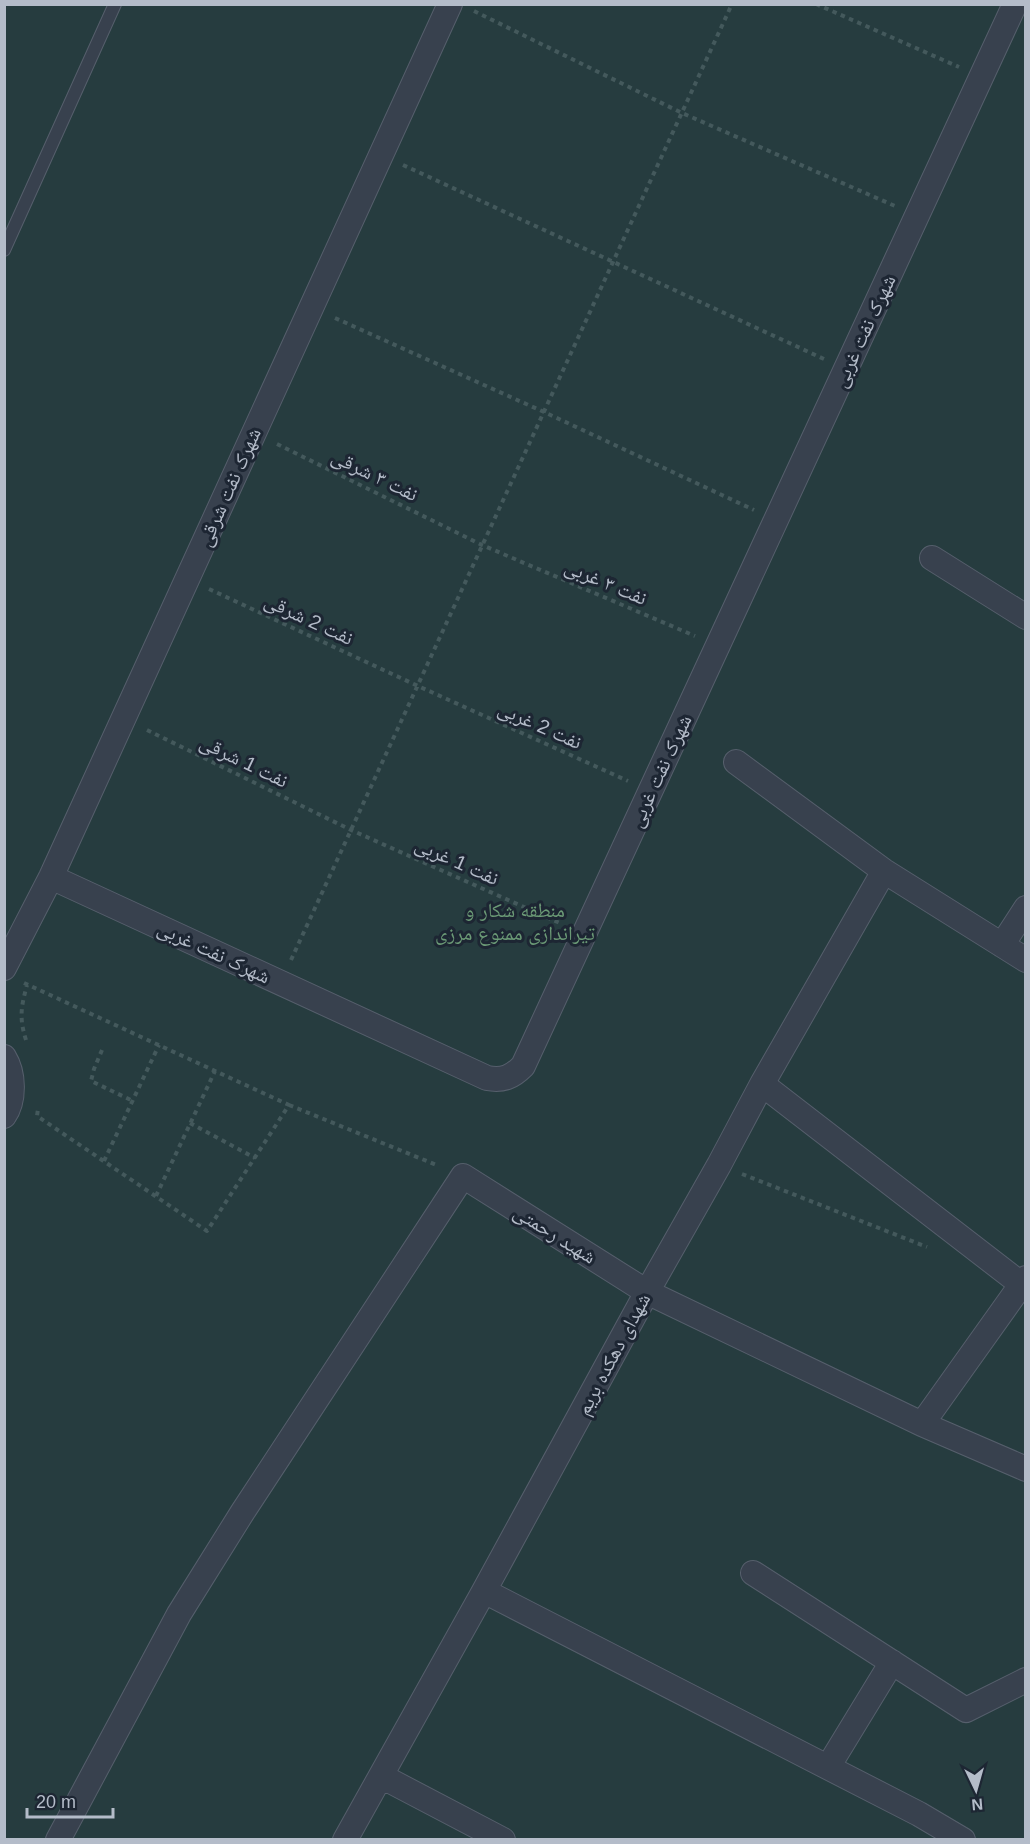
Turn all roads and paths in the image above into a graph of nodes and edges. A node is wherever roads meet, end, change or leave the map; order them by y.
1 (115, 4) edge
2 (732, 4) edge
3 (816, 4) edge
4 (1015, 4) edge
5 (461, 7) edge
6 (982, 77) junction
7 (682, 113) junction
8 (381, 154) junction
9 (917, 216) junction
10 (4, 250) edge
11 (613, 263) junction
12 (312, 307) junction
13 (846, 370) junction
14 (544, 412) junction
15 (254, 432) junction
16 (776, 520) junction
17 (482, 545) junction
18 (932, 558) dead end
19 (188, 579) junction
20 (1026, 616) edge
21 (718, 646) junction
22 (418, 686) junction
23 (124, 718) junction
24 (736, 762) dead end
25 (651, 791) junction
26 (351, 830) junction
27 (884, 871) junction
28 (51, 877) junction
29 (1026, 908) edge
30 (584, 934) junction
31 (1002, 945) junction
32 (1026, 960) edge
33 (4, 968) edge
34 (280, 982) junction
35 (27, 1043) dead end
36 (159, 1045) junction
37 (102, 1050) dead end
38 (4, 1058) edge
39 (215, 1071) junction
40 (762, 1083) junction
41 (133, 1101) junction
42 (290, 1105) junction
43 (39, 1106) dead end
44 (4, 1116) edge
45 (190, 1124) junction
46 (255, 1158) junction
47 (104, 1161) junction
48 (719, 1165) junction
49 (463, 1176) junction
50 (156, 1197) junction
51 (935, 1250) dead end
52 (1023, 1281) edge
53 (646, 1292) junction
54 (922, 1424) junction
55 (1026, 1469) edge
56 (753, 1573) dead end
57 (484, 1591) junction
58 (892, 1662) junction
59 (1026, 1680) edge
60 (828, 1767) junction
61 (381, 1776) junction
62 (58, 1839) edge
63 (345, 1839) edge
64 (503, 1839) edge
65 (963, 1839) edge

1 - 10 lane
2 - 7 path
3 - 6 path
4 - 6 street, شهرک نفت غربی
5 - 7 path
5 - 8 street, شهرک نفت شرقی
6 - 9 street, شهرک نفت غربی
7 - 9 path
7 - 11 path
8 - 11 path
8 - 12 street, شهرک نفت شرقی
9 - 13 street, شهرک نفت غربی
11 - 13 path
11 - 14 path
12 - 14 path
12 - 15 street, شهرک نفت شرقی
13 - 16 street, شهرک نفت غربی
14 - 16 path
14 - 17 path
15 - 17 path, نفت ۳ شرقی
15 - 19 street, شهرک نفت شرقی
16 - 21 street, شهرک نفت غربی
17 - 21 path, نفت ۳ غربی
17 - 22 path
18 - 20 street
19 - 22 path, نفت 2 شرقی
19 - 23 street, شهرک نفت شرقی
21 - 25 street, شهرک نفت غربی
22 - 25 path, نفت 2 غربی
22 - 26 path
23 - 26 path, نفت 1 شرقی
23 - 28 street, شهرک نفت شرقی
24 - 27 street
25 - 30 street, شهرک نفت غربی
26 - 30 path, نفت 1 غربی
26 - 34 path
27 - 31 street
27 - 40 street, شهدای دهکده بریم
28 - 33 street, شهرک نفت شرقی
28 - 34 street, شهرک نفت غربی
29 - 31 street
30 - 34 street, شهرک نفت غربی
31 - 32 street
35 - 36 path
36 - 39 path
36 - 41 path
37 - 41 path
38 - 44 street
39 - 42 path
39 - 45 path
40 - 48 street, شهدای دهکده بریم
40 - 52 street
41 - 47 path
42 - 46 path
42 - 49 path
43 - 47 path
45 - 46 path
45 - 50 path
46 - 50 path
47 - 50 path
48 - 51 path
48 - 53 street, شهدای دهکده بریم
49 - 53 street, شهید رحمتی
49 - 62 street
52 - 54 street
53 - 54 street, شهید رحمتی
53 - 57 street, شهدای دهکده بریم
54 - 55 street, شهید رحمتی
56 - 58 street
57 - 60 street
57 - 61 street, شهدای دهکده بریم
58 - 59 street
58 - 60 street
60 - 65 street
61 - 63 street, شهدای دهکده بریم
61 - 64 street

